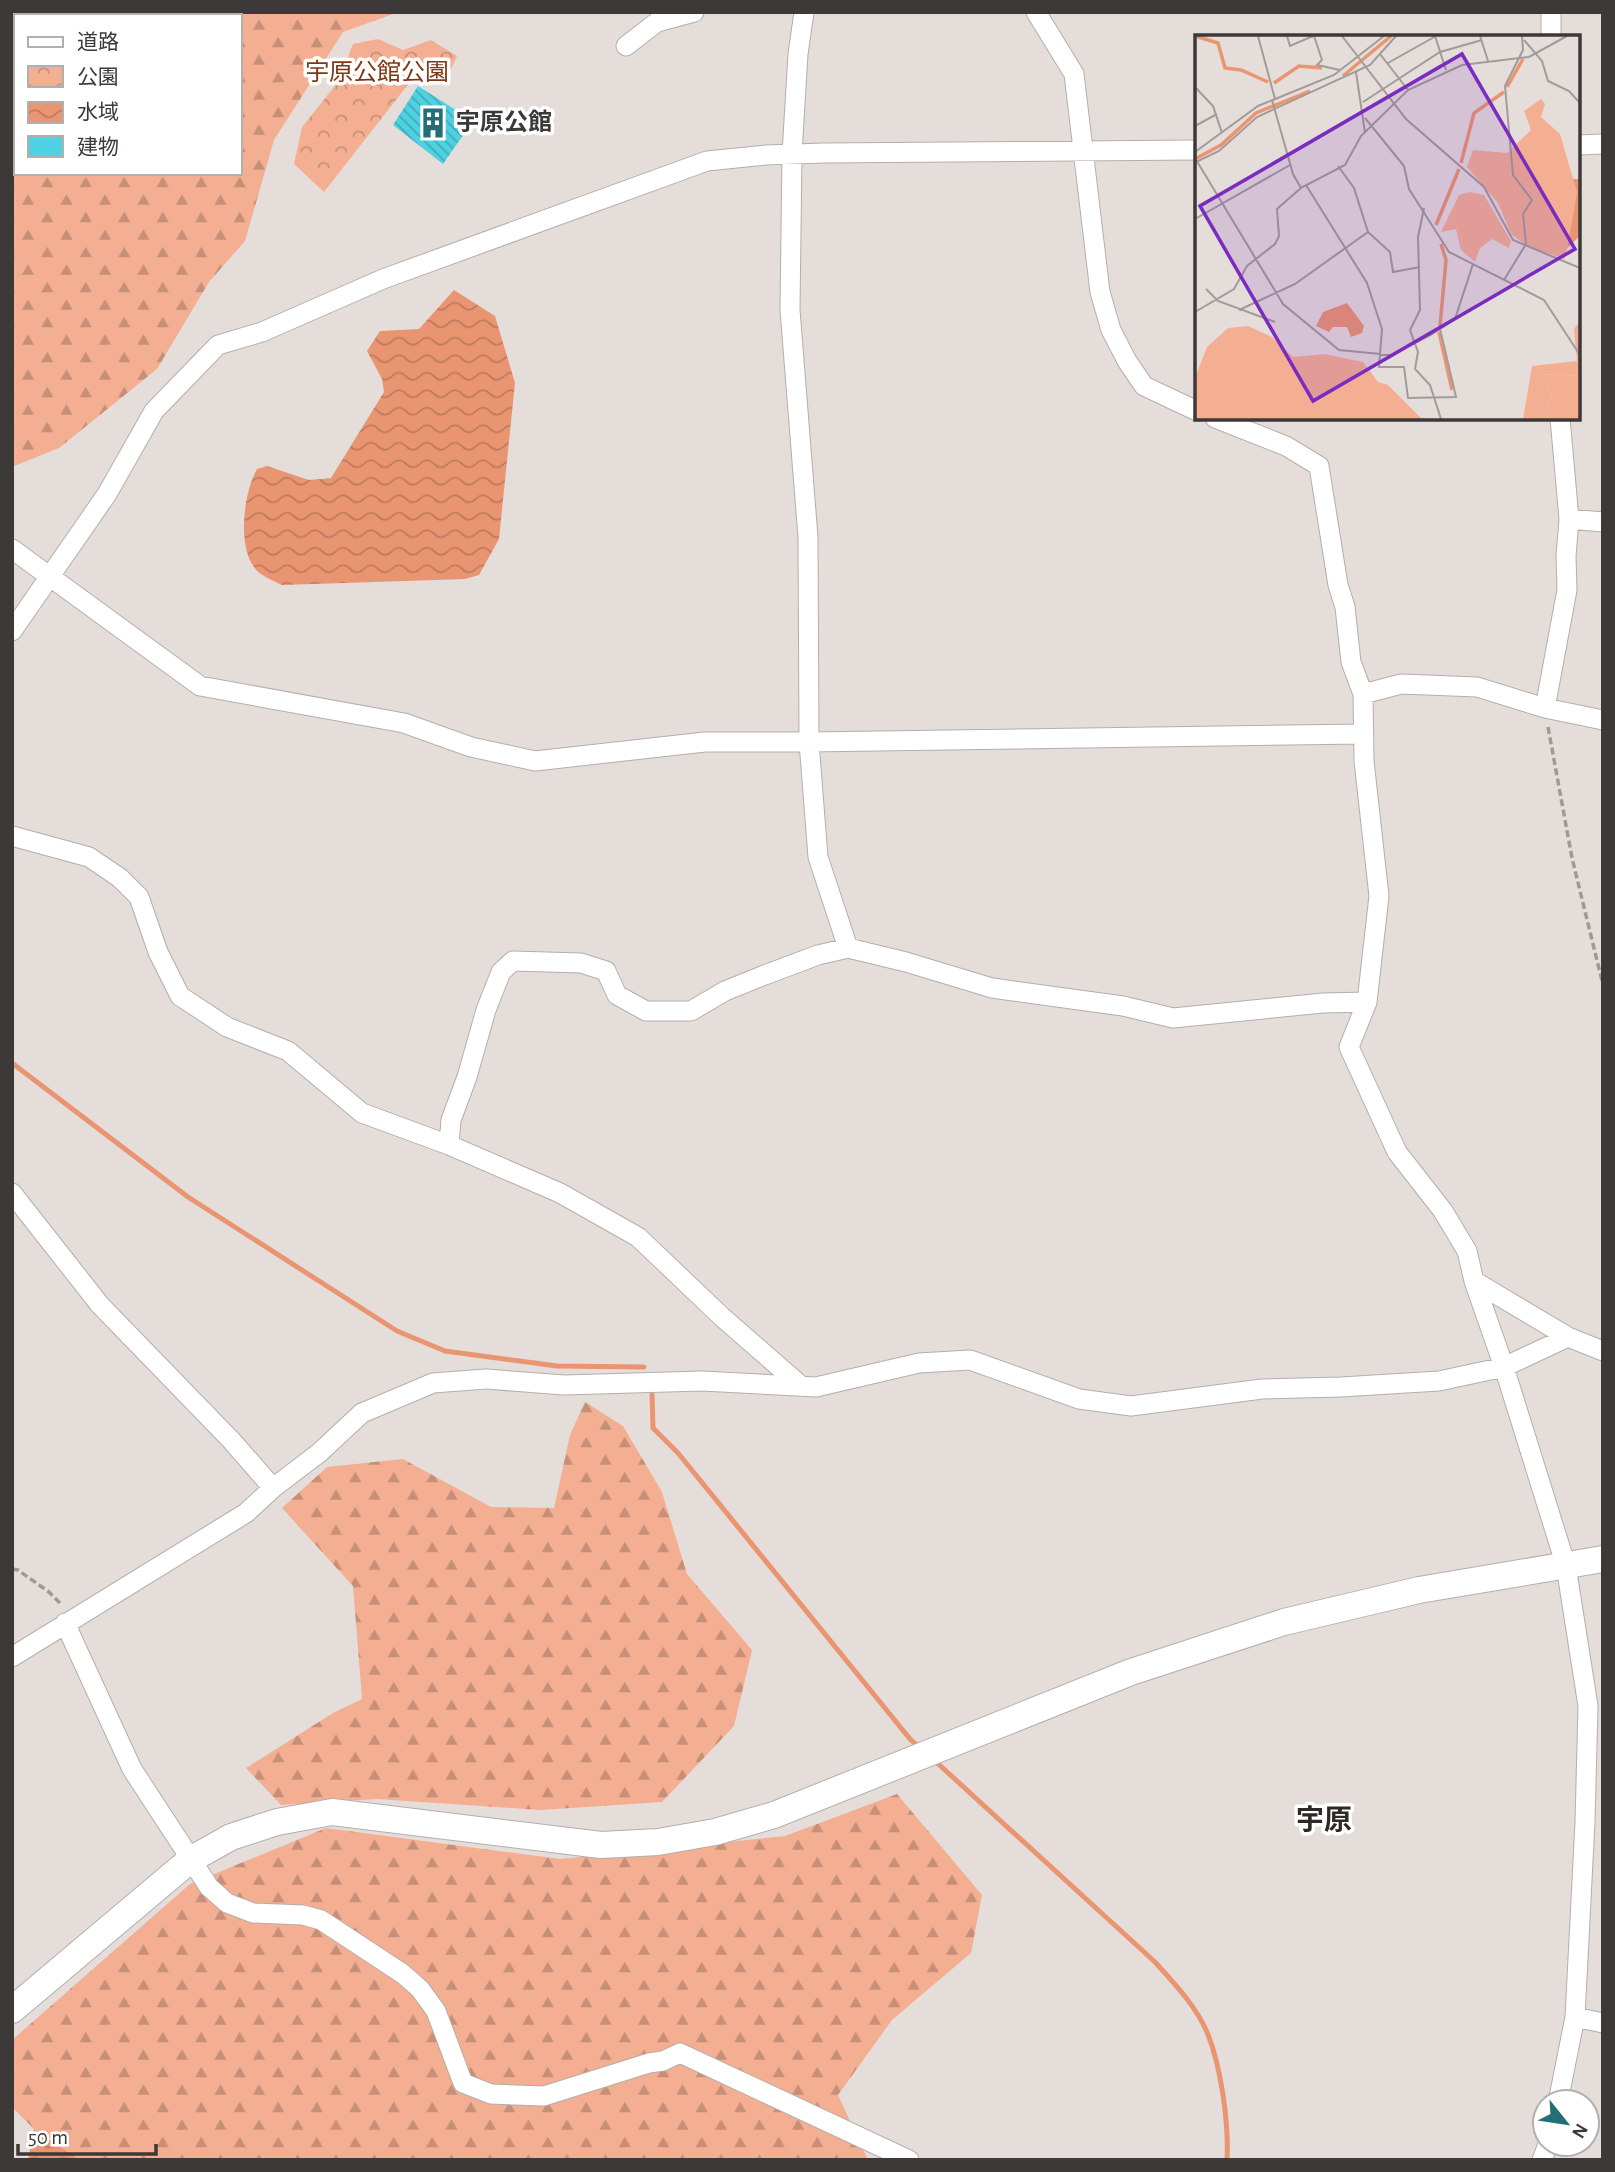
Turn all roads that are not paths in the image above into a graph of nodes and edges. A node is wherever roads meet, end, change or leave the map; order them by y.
1 (694, 12) edge
2 (804, 12) edge
3 (1036, 12) edge
4 (1551, 12) edge
5 (1552, 35) edge
6 (626, 46) dead end
7 (1603, 144) edge
8 (1580, 145) edge
9 (1195, 150) edge
10 (1085, 152) junction
11 (792, 154) junction
12 (1195, 410) edge
13 (1220, 420) edge
14 (1560, 420) edge
15 (1569, 519) junction
16 (1603, 522) edge
17 (12, 549) edge
18 (51, 576) junction
19 (12, 631) edge
20 (1363, 694) junction
21 (1545, 708) junction
22 (1603, 720) edge
23 (1363, 734) junction
24 (809, 742) junction
25 (12, 836) edge
26 (848, 948) junction
27 (1367, 1002) junction
28 (449, 1145) junction
29 (12, 1194) edge
30 (1474, 1281) junction
31 (1568, 1337) junction
32 (1603, 1351) edge
33 (1504, 1367) junction
34 (801, 1386) junction
35 (272, 1488) junction
36 (1603, 1559) edge
37 (1566, 1566) junction
38 (70, 1621) junction
39 (12, 1657) edge
40 (1595, 1705) edge
41 (190, 1860) junction
42 (12, 2010) edge
43 (1575, 2017) junction
44 (1603, 2023) edge
45 (1561, 2088) edge
46 (909, 2160) edge

1 - 6 street
2 - 11 street
3 - 10 street
4 - 5 street
7 - 8 street
9 - 10 street
10 - 11 street
10 - 12 street
11 - 18 street
11 - 24 street
13 - 20 street
14 - 15 street
15 - 16 street
15 - 21 street
17 - 18 street
18 - 19 street
18 - 24 street
20 - 21 street
20 - 23 street
21 - 22 street
23 - 24 street
23 - 27 street
24 - 26 street
25 - 28 street
26 - 27 street
26 - 28 street
27 - 30 street
28 - 34 street
29 - 35 street
30 - 31 street
30 - 33 street
31 - 32 street
31 - 33 street
33 - 34 street
33 - 37 street
34 - 35 street
35 - 38 street
36 - 37 street
37 - 40 street
37 - 41 street
38 - 39 street
38 - 41 street
40 - 43 street
41 - 42 street
41 - 46 street
43 - 44 street
43 - 45 street

